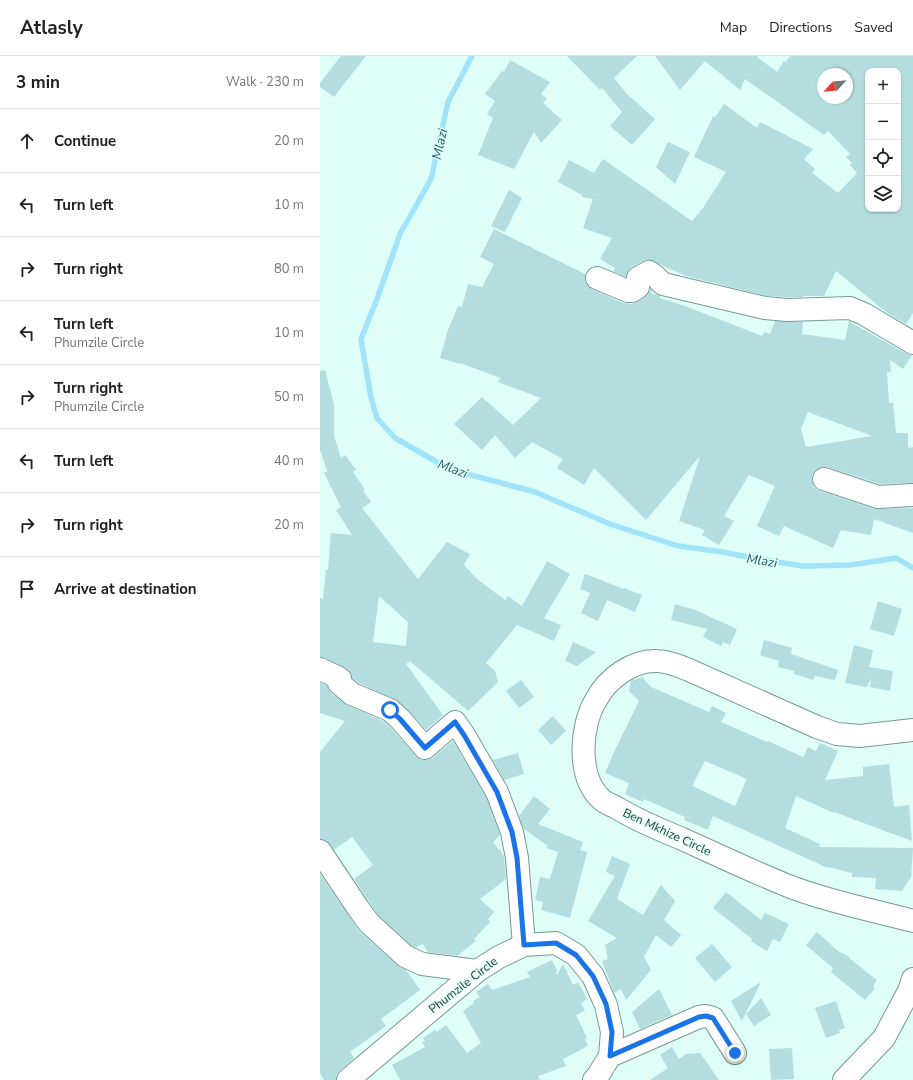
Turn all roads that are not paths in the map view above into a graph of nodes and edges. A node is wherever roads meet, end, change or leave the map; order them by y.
1 (597, 278) dead end
2 (913, 343) edge
3 (824, 479) dead end
4 (913, 495) edge
5 (320, 669) edge
6 (913, 730) edge
7 (320, 850) edge
8 (913, 921) edge
9 (524, 945) junction
10 (477, 971) junction
11 (913, 979) edge
12 (735, 1053) dead end
13 (610, 1056) junction
14 (348, 1080) edge
15 (594, 1080) edge
16 (844, 1080) edge

1 - 2 street
3 - 4 street
5 - 9 street
6 - 8 street, Ben Mkhize Circle
7 - 10 street
9 - 10 street, Phumzile Circle
9 - 13 street, Phumzile Circle
10 - 14 street, Phumzile Circle
11 - 16 street
12 - 13 street
13 - 15 street, Phumzile Circle

